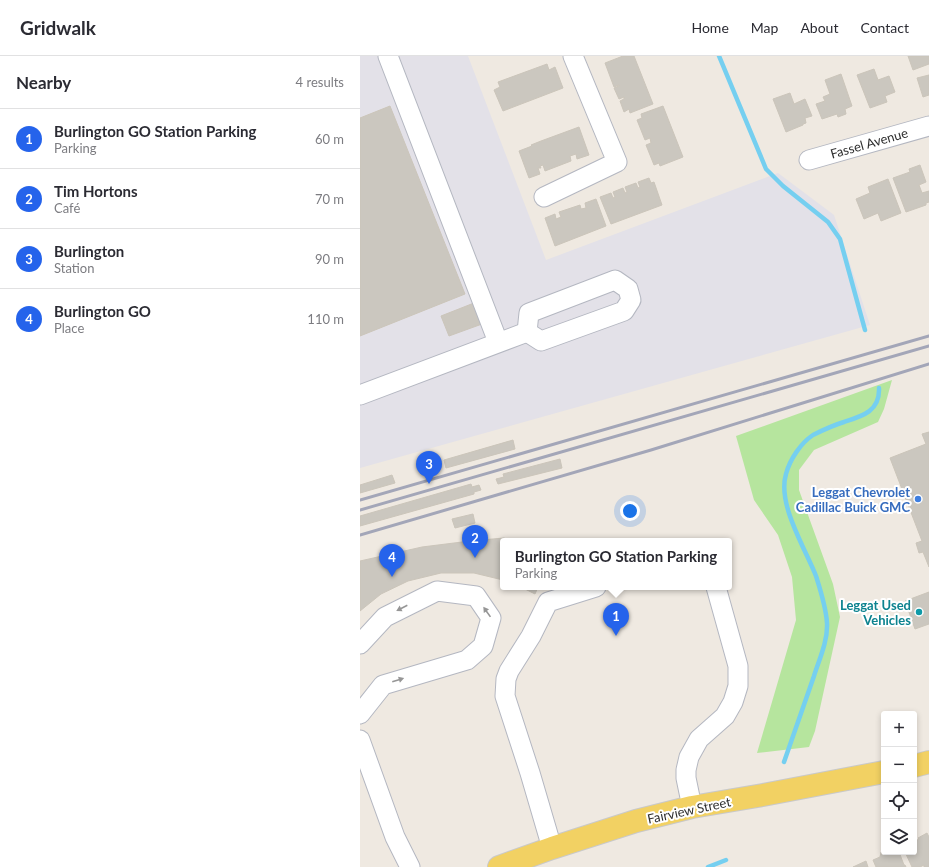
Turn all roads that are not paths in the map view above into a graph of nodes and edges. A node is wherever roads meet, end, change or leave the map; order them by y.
1 (388, 56) edge
2 (573, 56) edge
3 (929, 126) edge
4 (809, 160) dead end
5 (544, 197) dead end
6 (527, 332) junction
7 (498, 342) junction
8 (360, 395) edge
9 (586, 590) edge
10 (717, 590) edge
11 (360, 644) edge
12 (360, 714) edge
13 (360, 740) edge
14 (929, 762) edge
15 (917, 765) edge
16 (881, 773) edge
17 (692, 807) junction
18 (552, 848) junction
19 (410, 867) edge
20 (499, 867) edge

1 - 7 street
2 - 5 street
3 - 4 street, Fassel Avenue
6 - 6 street
6 - 7 street
7 - 8 street
9 - 18 street
10 - 17 street
12 -> 11 street
13 - 19 street
14 - 15 main road
16 - 17 main road, Fairview Street
17 - 18 main road, Fairview Street
18 - 20 main road, Fairview Street

